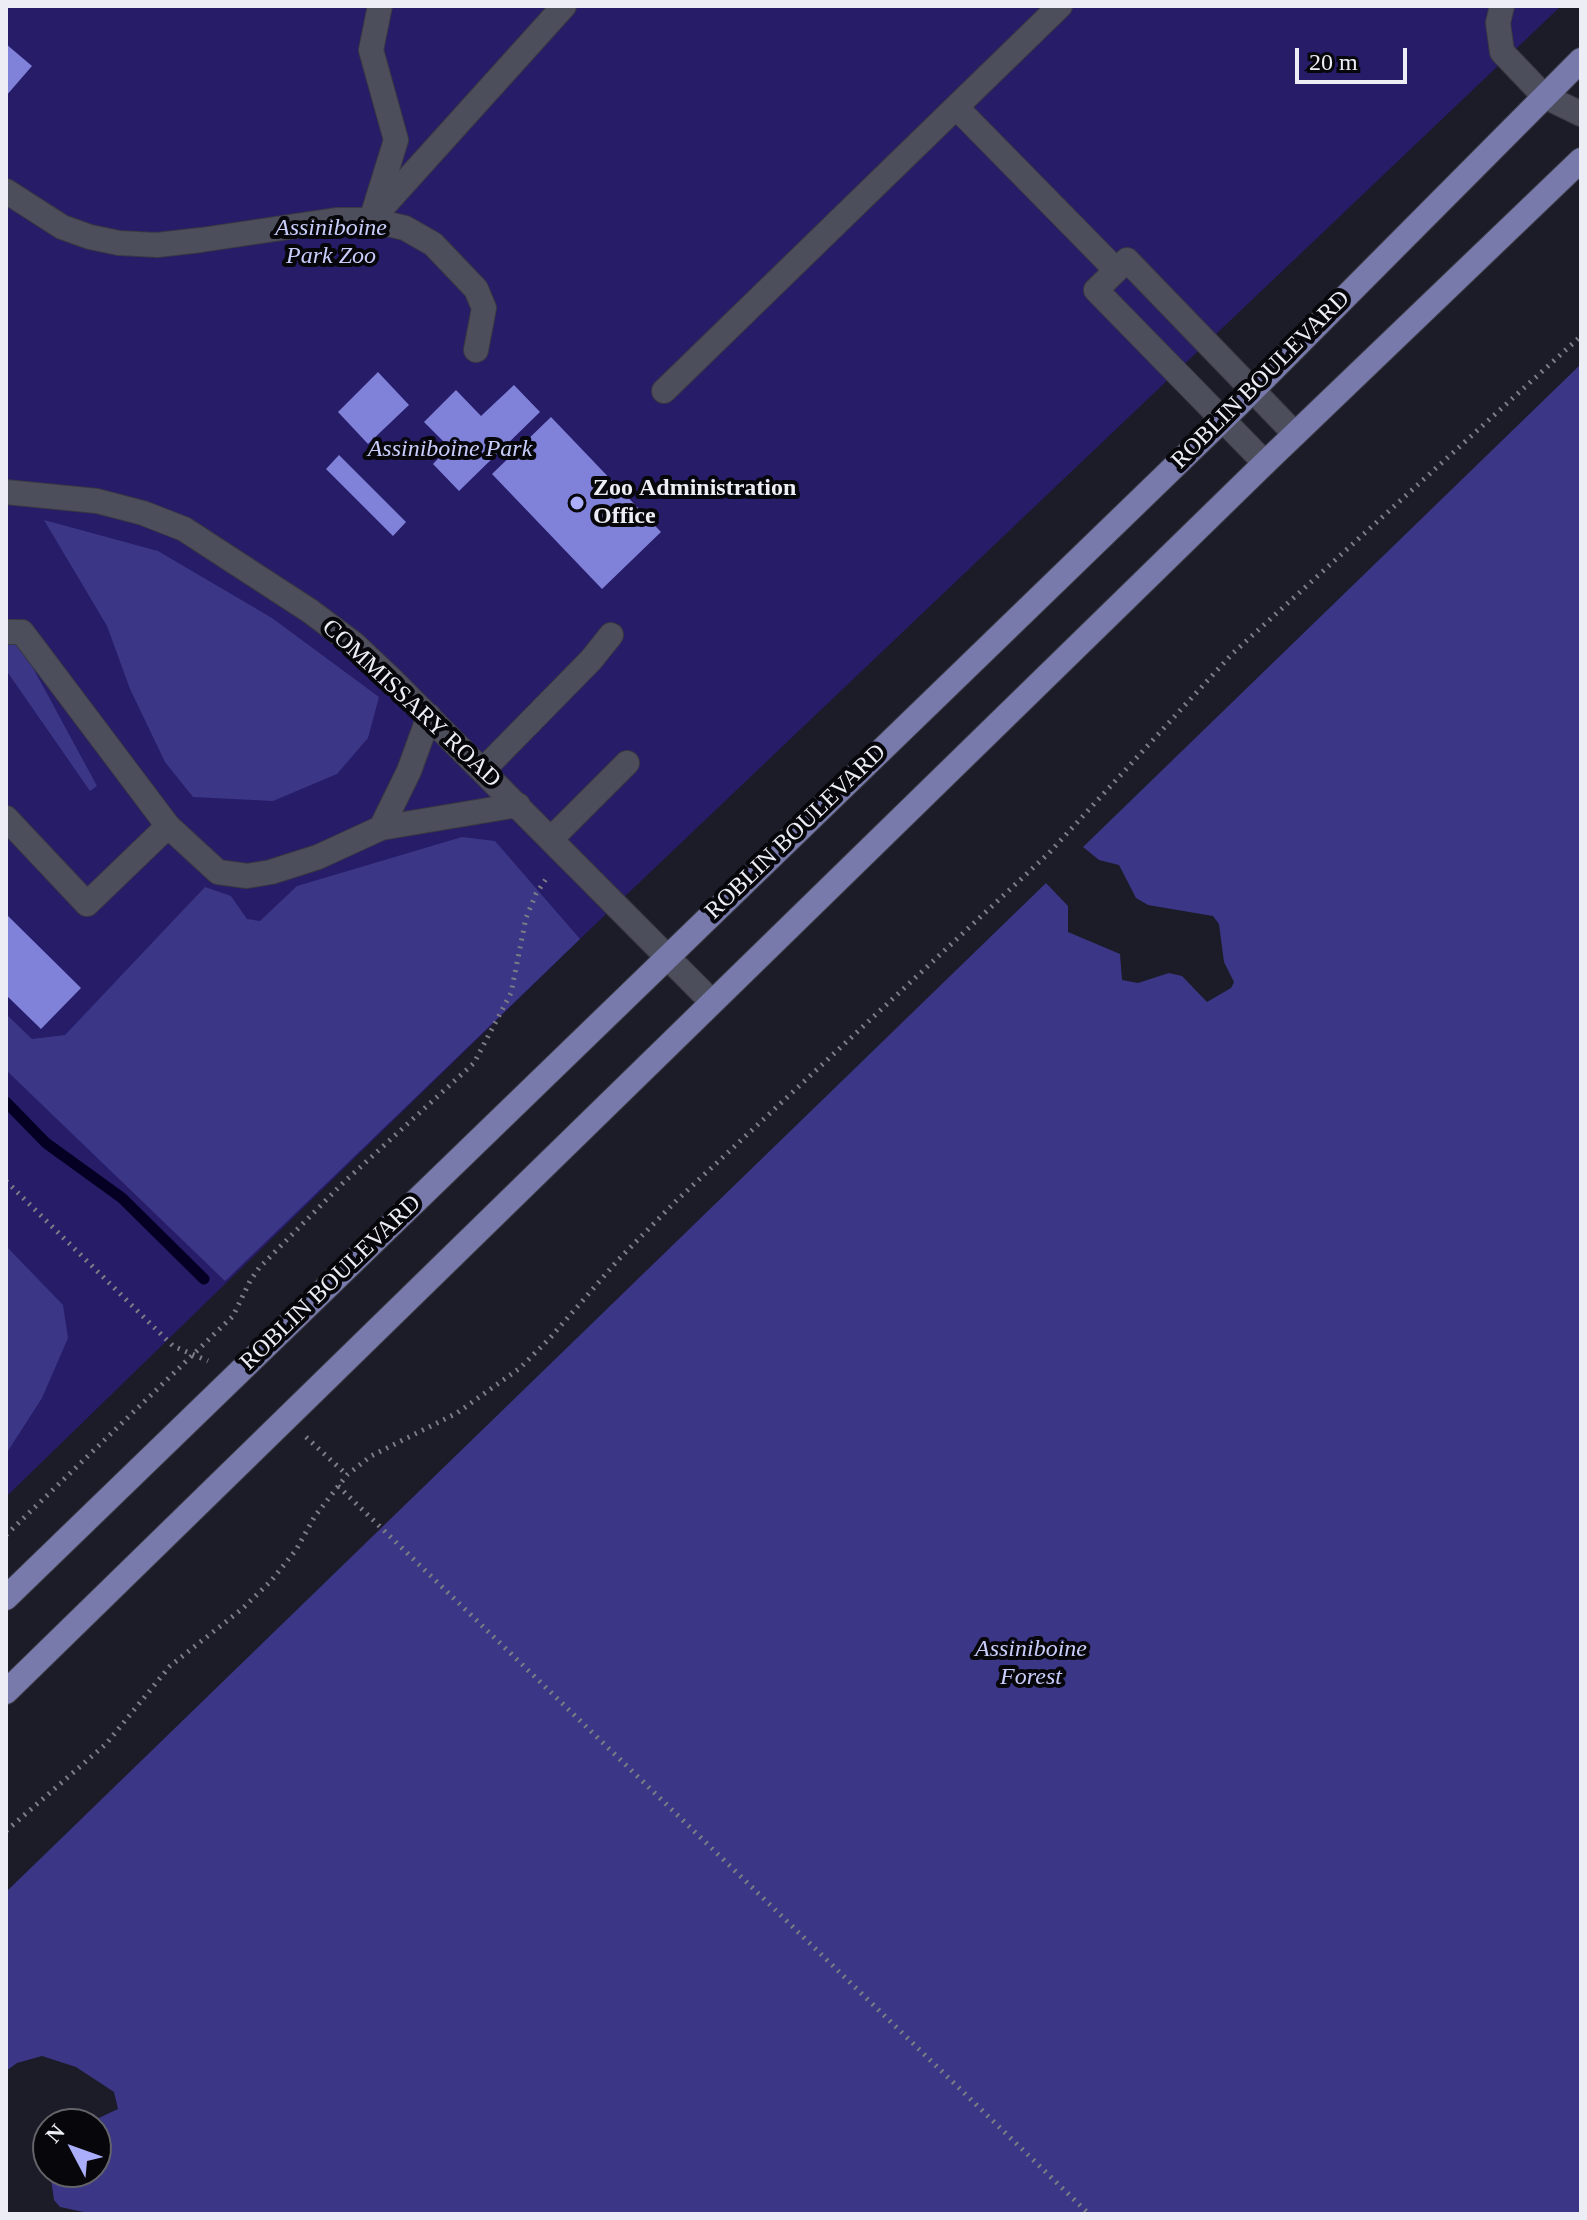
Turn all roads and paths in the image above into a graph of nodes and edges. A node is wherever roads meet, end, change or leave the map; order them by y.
1 (380, 6) edge
2 (564, 6) edge
3 (1060, 6) edge
4 (1502, 6) edge
5 (1581, 60) edge
6 (1544, 96) junction
7 (956, 107) junction
8 (1581, 114) edge
9 (1581, 160) edge
10 (6, 191) edge
11 (371, 220) junction
12 (1122, 265) junction
13 (1581, 336) edge
14 (476, 350) dead end
15 (1253, 390) junction
16 (664, 391) dead end
17 (1222, 420) junction
18 (1295, 434) junction
19 (1265, 463) junction
20 (6, 492) edge
21 (6, 632) edge
22 (611, 635) dead end
23 (429, 716) junction
24 (627, 763) dead end
25 (483, 770) junction
26 (518, 805) junction
27 (6, 818) edge
28 (168, 826) junction
29 (381, 828) junction
30 (558, 846) junction
31 (667, 957) junction
32 (712, 1002) junction
33 (6, 1181) edge
34 (195, 1354) junction
35 (234, 1376) junction
36 (280, 1422) junction
37 (347, 1475) junction
38 (338, 1486) junction
39 (6, 1535) edge
40 (6, 1598) edge
41 (6, 1692) edge
42 (6, 1831) edge
43 (1089, 2214) edge

1 - 11 street
2 - 11 street
3 - 7 street
4 - 6 street
5 - 6 main road, ROBLIN BOULEVARD
6 - 8 street
6 - 15 main road, ROBLIN BOULEVARD
7 - 12 street
7 - 16 street
9 - 18 main road
10 - 11 street
11 - 14 street
12 - 15 street
12 - 17 street
13 - 37 path
15 - 17 main road, ROBLIN BOULEVARD
15 - 18 street
17 - 19 street
17 - 31 main road, ROBLIN BOULEVARD
18 - 19 main road
19 - 32 main road
20 - 23 street, COMMISSARY ROAD
21 - 28 street
22 - 25 street
23 - 25 street, COMMISSARY ROAD
23 - 29 street
24 - 30 street
25 - 26 street, COMMISSARY ROAD
26 - 29 street
26 - 30 street, COMMISSARY ROAD
27 - 28 street
28 - 29 street
30 - 31 street, COMMISSARY ROAD
30 - 34 path
31 - 32 street, COMMISSARY ROAD
31 - 35 main road, ROBLIN BOULEVARD
32 - 36 main road
33 - 34 path
34 - 35 path
34 - 39 path
35 - 40 main road, ROBLIN BOULEVARD
36 - 37 path
36 - 41 main road
37 - 38 path
38 - 42 path
38 - 43 path

